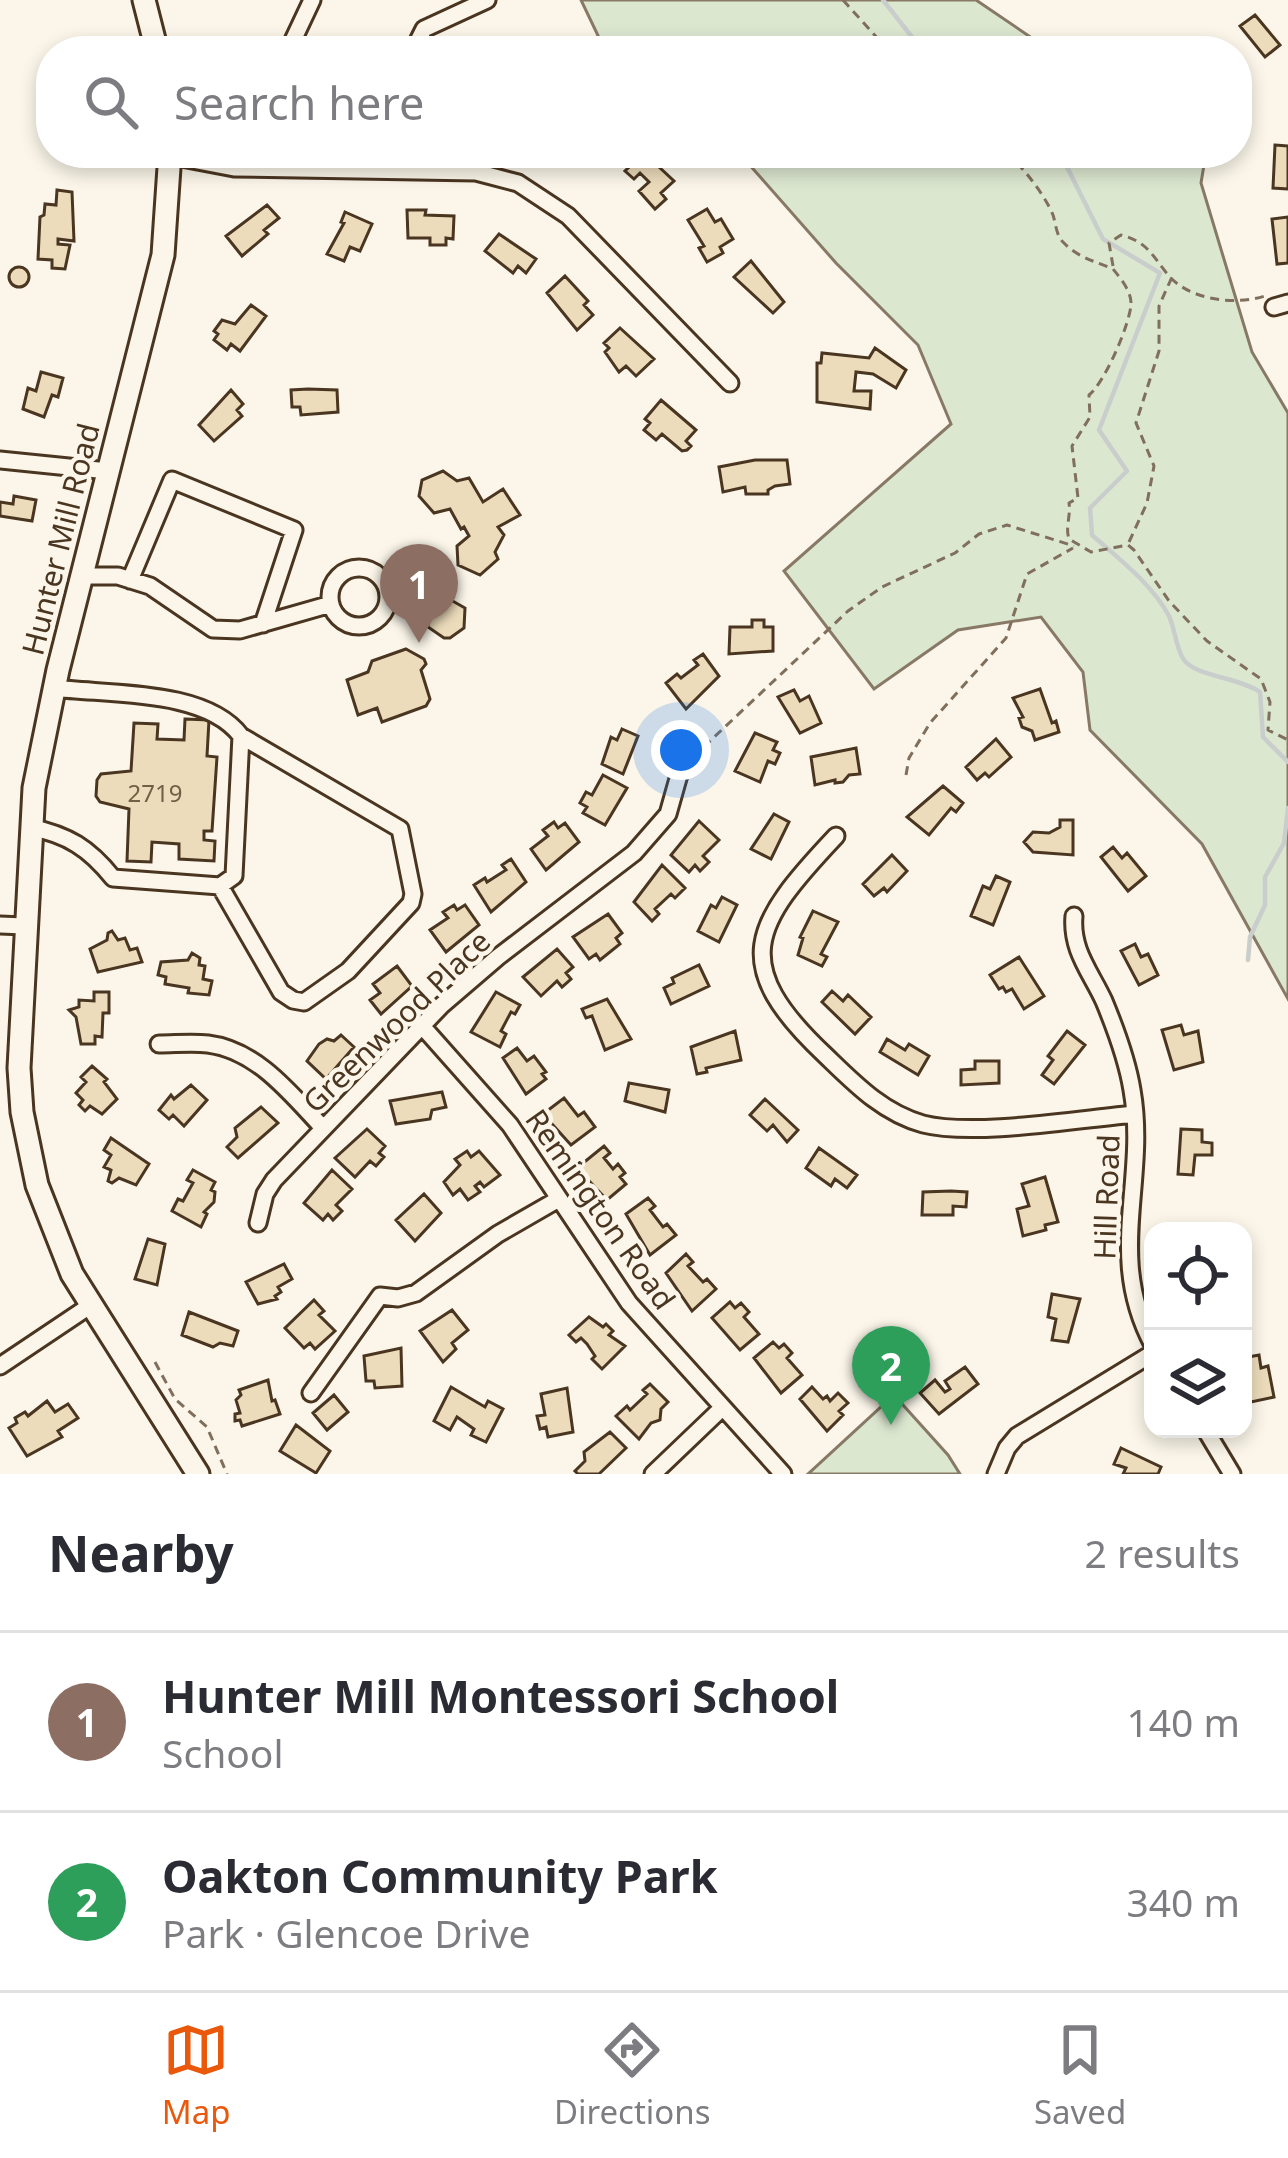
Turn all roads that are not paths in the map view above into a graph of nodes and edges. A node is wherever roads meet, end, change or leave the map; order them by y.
1 (144, 0) edge
2 (312, 0) edge
3 (487, 0) edge
4 (153, 36) edge
5 (295, 36) edge
6 (419, 36) edge
7 (170, 168) edge
8 (405, 168) edge
9 (730, 383) dead end
10 (0, 460) edge
11 (108, 472) junction
12 (82, 575) junction
13 (130, 580) junction
14 (331, 604) dead end
15 (263, 624) junction
16 (54, 688) junction
17 (241, 736) junction
18 (681, 768) road end
19 (30, 827) junction
20 (836, 836) dead end
21 (220, 886) junction
22 (1073, 916) dead end
23 (0, 925) edge
24 (24, 926) junction
25 (423, 1027) junction
26 (159, 1044) dead end
27 (1135, 1114) junction
28 (323, 1128) junction
29 (557, 1200) junction
30 (258, 1223) dead end
31 (91, 1305) junction
32 (1146, 1330) edge
33 (1144, 1355) edge
34 (0, 1366) edge
35 (311, 1393) dead end
36 (722, 1408) junction
37 (1210, 1438) edge
38 (198, 1474) edge
39 (653, 1474) edge
40 (783, 1474) edge
41 (996, 1474) edge
42 (1232, 1474) edge

1 - 4 main road
2 - 5 street
3 - 6 street
7 - 11 main road, Hunter Mill Road
8 - 9 street
10 - 11 street
11 - 12 main road, Hunter Mill Road
12 - 13 street
12 - 16 main road, Hunter Mill Road
13 - 15 street
13 - 15 street
14 - 15 street
16 - 17 street
16 - 19 main road, Hunter Mill Road
17 - 21 street
17 - 21 street
18 - 25 street, Greenwood Place
19 - 21 street
19 - 24 main road, Hunter Mill Road
20 - 27 street
22 - 27 street, Hill Road
23 - 24 street
24 - 31 main road, Hunter Mill Road
25 - 28 street, Greenwood Place
25 - 29 street, Remington Road
26 - 28 street
27 - 32 street, Hill Road
28 - 30 street, Greenwood Place
29 - 35 street
29 - 36 street, Remington Road
31 - 34 street
31 - 38 main road, Hunter Mill Road
33 - 41 street
36 - 39 street
36 - 40 street, Remington Road
37 - 42 street

